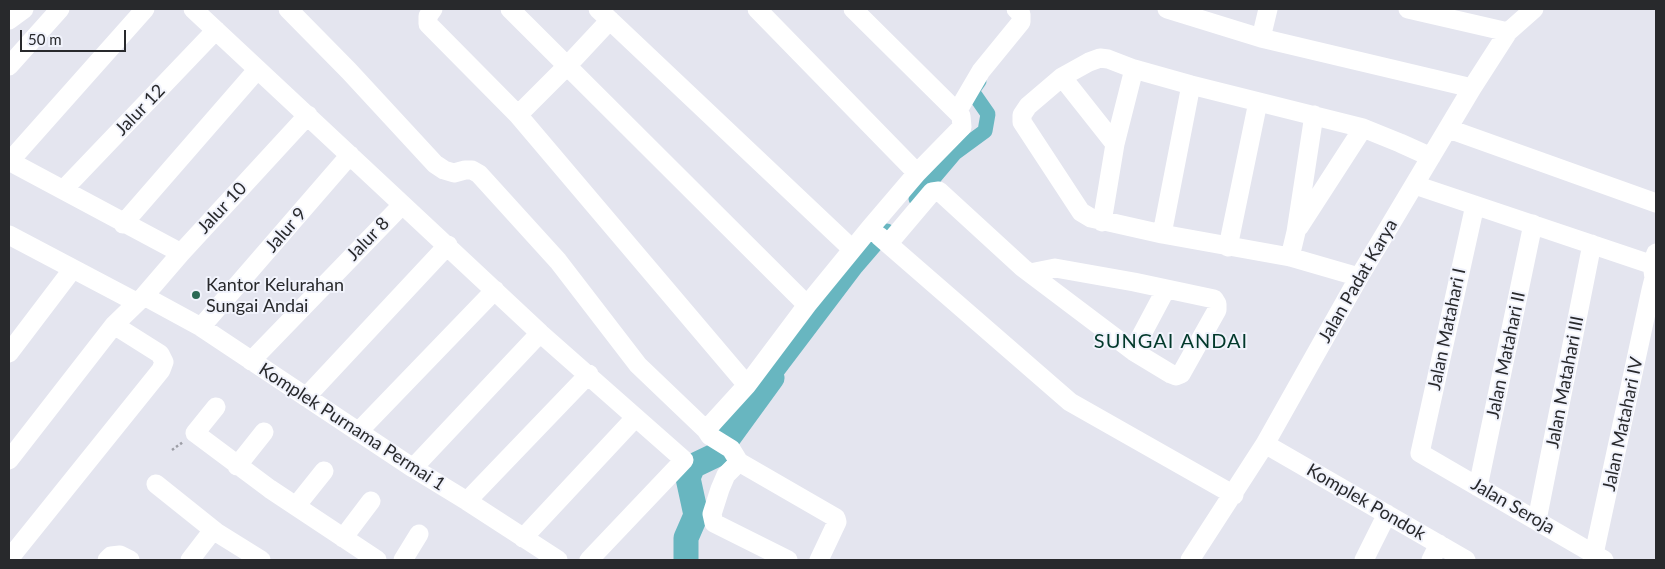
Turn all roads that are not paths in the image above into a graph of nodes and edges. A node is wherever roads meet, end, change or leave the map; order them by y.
1 (24, 9) edge
2 (60, 9) edge
3 (145, 9) edge
4 (193, 9) edge
5 (288, 9) edge
6 (433, 9) edge
7 (510, 9) edge
8 (757, 9) edge
9 (853, 9) edge
10 (1016, 9) edge
11 (1167, 9) edge
12 (1268, 9) edge
13 (1408, 9) edge
14 (1534, 9) edge
15 (604, 14) edge
16 (9, 20) edge
17 (216, 30) junction
18 (1508, 32) junction
19 (1261, 38) junction
20 (568, 65) junction
21 (9, 66) edge
22 (1134, 69) junction
23 (257, 70) junction
24 (1062, 77) junction
25 (1191, 86) junction
26 (1472, 88) junction
27 (1258, 102) junction
28 (957, 112) junction
29 (308, 115) junction
30 (518, 115) junction
31 (1314, 115) junction
32 (1364, 128) junction
33 (1449, 129) junction
34 (1115, 144) junction
35 (350, 155) junction
36 (1432, 157) junction
37 (9, 161) edge
38 (917, 172) junction
39 (1415, 185) junction
40 (63, 190) junction
41 (1656, 203) edge
42 (402, 205) junction
43 (1475, 205) junction
44 (1102, 222) junction
45 (123, 224) junction
46 (1533, 224) junction
47 (1296, 232) junction
48 (1162, 234) junction
49 (880, 237) junction
50 (12, 242) edge
51 (1592, 244) junction
52 (448, 245) junction
53 (1228, 247) junction
54 (852, 249) junction
55 (181, 253) junction
56 (1290, 257) junction
57 (1655, 261) edge
58 (72, 270) junction
59 (1030, 273) junction
60 (1358, 277) junction
61 (1166, 289) junction
62 (495, 290) junction
63 (140, 299) junction
64 (807, 306) junction
65 (114, 325) junction
66 (201, 328) junction
67 (540, 333) junction
68 (1134, 351) junction
69 (9, 353) edge
70 (251, 361) junction
71 (589, 374) junction
72 (747, 385) junction
73 (306, 397) junction
74 (216, 407) dead end
75 (635, 418) junction
76 (264, 432) dead end
77 (358, 432) junction
78 (1265, 444) junction
79 (723, 445) junction
80 (1420, 453) joint
81 (9, 460) edge
82 (237, 466) junction
83 (413, 468) junction
84 (324, 471) dead end
85 (156, 484) dead end
86 (1478, 487) junction
87 (1234, 494) junction
88 (371, 501) dead end
89 (467, 501) junction
90 (296, 506) junction
91 (1387, 514) junction
92 (1537, 520) junction
93 (216, 532) junction
94 (419, 534) dead end
95 (343, 538) junction
96 (523, 538) junction
97 (1435, 552) edge
98 (1600, 557) edge
99 (9, 559) edge
100 (107, 560) edge
101 (130, 560) edge
102 (190, 560) edge
103 (260, 560) edge
104 (377, 560) edge
105 (403, 560) edge
106 (558, 560) edge
107 (589, 560) edge
108 (788, 560) edge
109 (819, 560) edge
110 (1190, 560) edge
111 (1364, 560) edge
112 (1466, 560) edge

1 - 16 street
2 - 21 street
3 - 37 street
4 - 17 street
5 - 79 street
6 - 30 street
7 - 20 street
8 - 38 street
9 - 28 street
10 - 28 street
11 - 19 street
12 - 19 street
13 - 18 street
14 - 18 street, Jalan Padat Karya
15 - 20 street
15 - 54 street
17 - 23 street
17 - 40 street, Jalur 12
18 - 26 street, Jalan Padat Karya
19 - 26 street
20 - 30 street
20 - 64 street
22 - 24 street
22 - 25 street
22 - 34 street
23 - 29 street
23 - 45 street
24 - 34 street
24 - 44 street
25 - 27 street
25 - 48 street
26 - 33 street, Jalan Padat Karya
27 - 31 street
27 - 53 street
28 - 38 street
29 - 35 street
29 - 55 street, Jalur 10
30 - 72 street
31 - 32 street
31 - 47 street
32 - 36 street
32 - 47 street
33 - 36 street, Jalan Padat Karya
33 - 41 street
34 - 44 street
35 - 42 street
35 - 66 street, Jalur 9
36 - 39 street, Jalan Padat Karya
37 - 40 street
38 - 49 street
39 - 43 street
39 - 60 street, Jalan Padat Karya
40 - 45 street
42 - 52 street
42 - 70 street, Jalur 8
43 - 46 street
43 - 80 street, Jalan Matahari I
44 - 48 street
45 - 55 street
46 - 51 street
46 - 86 street, Jalan Matahari II
47 - 56 street
48 - 53 street
49 - 54 street
49 - 59 street
49 - 87 street
50 - 58 street, Komplek Purnama Permai 1
51 - 57 street
51 - 92 street, Jalan Matahari III
52 - 62 street
52 - 73 street
53 - 56 street
54 - 64 street
55 - 63 street, Jalur 10
56 - 60 street
57 - 98 street, Jalan Matahari IV
58 - 63 street, Komplek Purnama Permai 1
58 - 69 street
59 - 61 street
59 - 68 street
60 - 78 street, Jalan Padat Karya
61 - 68 street
61 - 68 street
62 - 67 street
62 - 77 street
63 - 65 street, Jalur 10
63 - 66 street, Komplek Purnama Permai 1
64 - 72 street
65 - 81 street, Jalur 10
65 - 99 street
66 - 70 street, Komplek Purnama Permai 1
67 - 71 street
67 - 83 street
70 - 73 street, Komplek Purnama Permai 1
71 - 75 street
71 - 89 street
72 - 79 street
73 - 77 street, Komplek Purnama Permai 1
74 - 82 street
75 - 96 street
75 - 107 street
76 - 82 street
77 - 83 street, Komplek Purnama Permai 1
78 - 87 street, Jalan Padat Karya
78 - 91 street, Komplek Pondok
79 - 108 street
79 - 109 street
80 - 86 street, Jalan Seroja
82 - 90 street
83 - 89 street, Komplek Purnama Permai 1
84 - 90 street
85 - 93 street
86 - 92 street, Jalan Seroja
87 - 110 street, Jalan Padat Karya
88 - 95 street
89 - 96 street, Komplek Purnama Permai 1
90 - 95 street
91 - 97 street, Komplek Pondok
91 - 111 street
92 - 98 street, Jalan Seroja
93 - 102 street
93 - 103 street
94 - 105 street
95 - 104 street
96 - 106 street, Komplek Purnama Permai 1
97 - 112 street, Komplek Pondok
100 - 101 street

